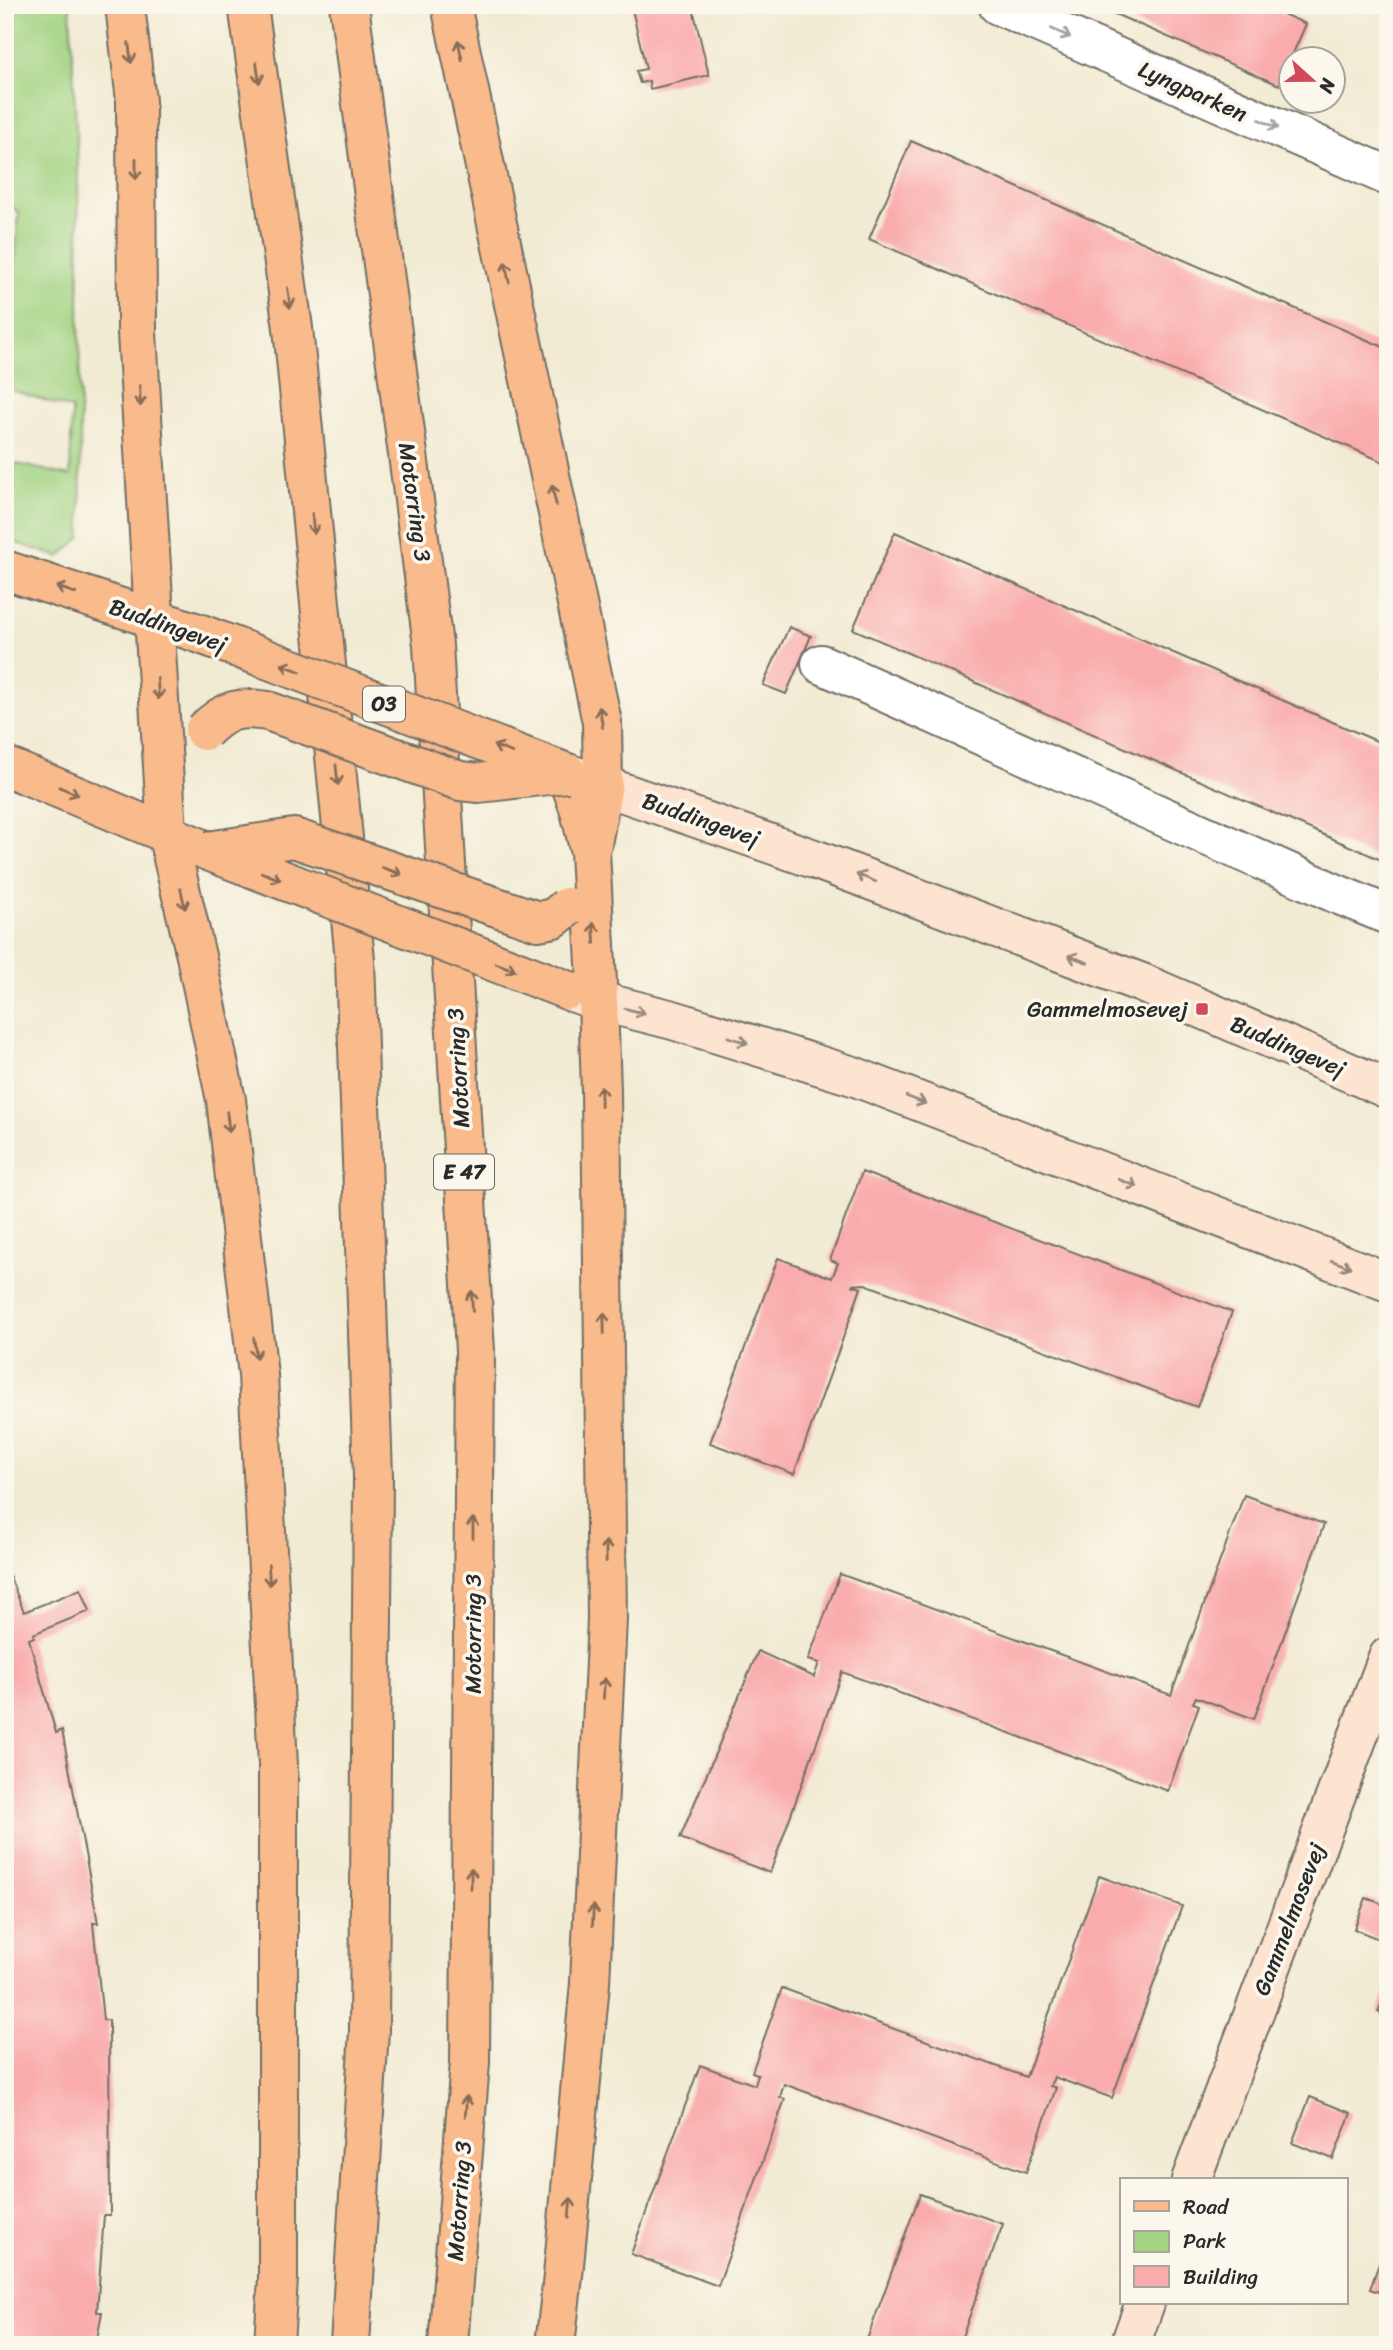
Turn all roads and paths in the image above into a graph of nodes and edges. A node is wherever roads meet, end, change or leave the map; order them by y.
1 (125, 5) edge
2 (248, 5) edge
3 (349, 5) edge
4 (451, 5) edge
5 (998, 5) edge
6 (1388, 176) edge
7 (5, 570) edge
8 (153, 620) junction
9 (821, 664) dead end
10 (5, 766) edge
11 (567, 773) junction
12 (603, 785) junction
13 (167, 833) junction
14 (208, 851) junction
15 (590, 852) junction
16 (1388, 915) edge
17 (582, 996) junction
18 (1388, 1089) edge
19 (1388, 1282) edge
20 (1388, 1657) edge
21 (1192, 2178) edge
22 (1145, 2304) edge
23 (274, 2345) edge
24 (350, 2345) edge
25 (448, 2345) edge
26 (555, 2345) edge
27 (1130, 2345) edge

1 -> 8 main road
2 -> 24 main road
25 -> 3 main road, Motorring 3 / E 47
12 -> 4 main road
5 -> 6 street, Lyngparken
8 -> 7 main road, Buddingevej / O3
11 -> 8 main road, Buddingevej / O3, bridge
8 -> 13 main road
9 - 16 street
10 -> 13 main road
11 - 12 street, Buddingevej
11 - 13 main road, bridge
11 - 15 main road
12 - 15 main road
18 -> 12 street, Buddingevej
13 - 14 main road
13 -> 23 main road
14 -> 15 main road, bridge
14 -> 17 main road, bridge
17 -> 15 main road
17 -> 19 street
26 -> 17 main road
20 - 21 street, Gammelmosevej
22 - 27 street

